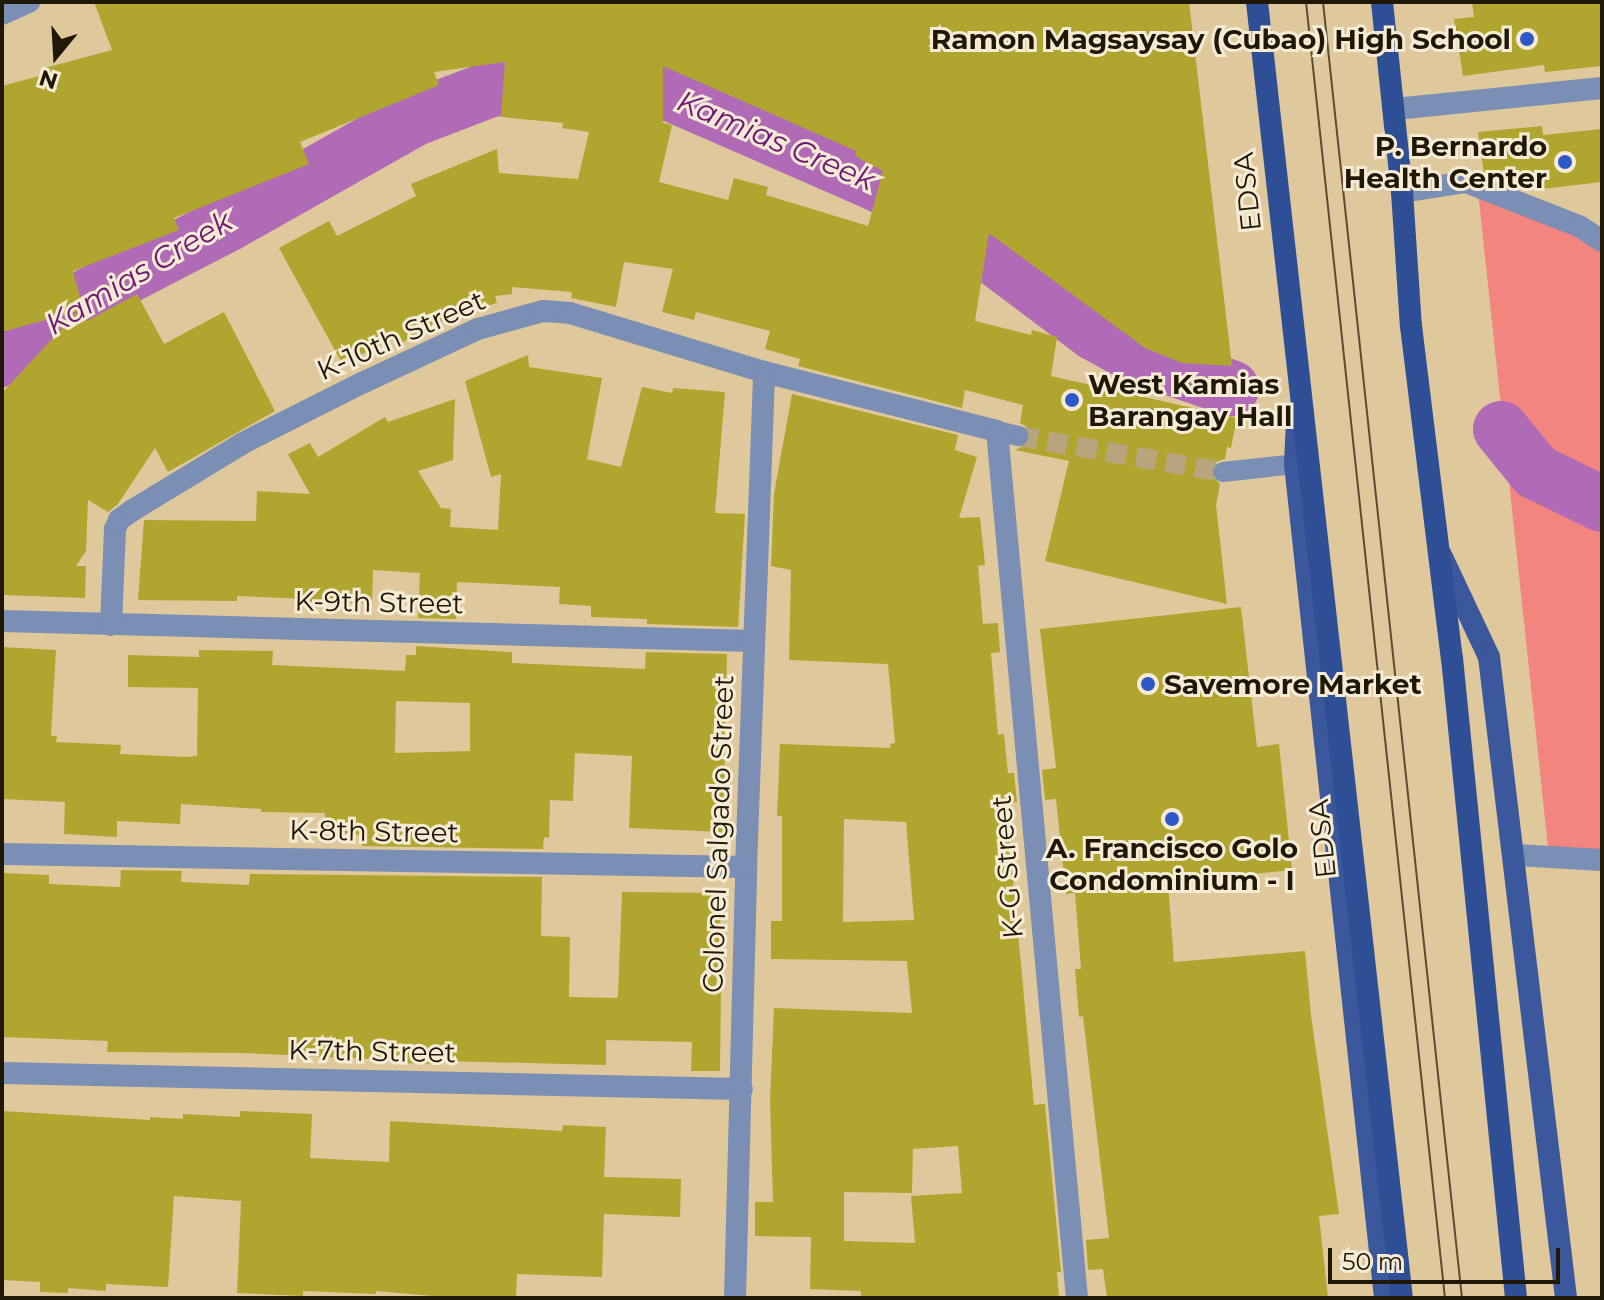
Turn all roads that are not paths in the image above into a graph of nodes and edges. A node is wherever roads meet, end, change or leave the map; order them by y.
1 (29, 2) edge
2 (1257, 2) edge
3 (1382, 2) edge
4 (2, 14) edge
5 (1602, 88) edge
6 (1395, 109) junction
7 (1402, 192) junction
8 (1602, 241) edge
9 (764, 372) junction
10 (1298, 375) junction
11 (1007, 434) joint
12 (1295, 464) junction
13 (1223, 472) tunnel mouth
14 (1436, 545) junction
15 (2, 621) edge
16 (111, 625) junction
17 (754, 641) junction
18 (2, 854) edge
19 (1515, 855) junction
20 (1602, 860) edge
21 (746, 867) junction
22 (2, 1073) edge
23 (742, 1089) junction
24 (735, 1298) edge
25 (1077, 1298) edge
26 (1385, 1298) edge
27 (1402, 1298) edge
28 (1516, 1298) edge
29 (1566, 1298) edge

1 - 4 street
2 - 10 highway, EDSA
3 - 6 highway
5 - 6 street
6 - 7 highway
7 - 8 street
7 - 14 highway
9 - 11 street, K-10th Street
9 - 16 street, K-10th Street
9 - 17 street, Colonel Salgado Street
10 - 12 main road, EDSA
10 - 27 highway, EDSA
11 - 25 street, K-G Street
12 - 13 street
12 - 26 main road, EDSA
14 - 19 main road
14 - 28 highway
15 - 16 street, K-9th Street
16 - 17 street, K-9th Street
17 - 21 street, Colonel Salgado Street
18 - 21 street, K-8th Street
19 - 20 street
19 - 29 main road
21 - 23 street, Colonel Salgado Street
22 - 23 street, K-7th Street
23 - 24 street, Colonel Salgado Street

